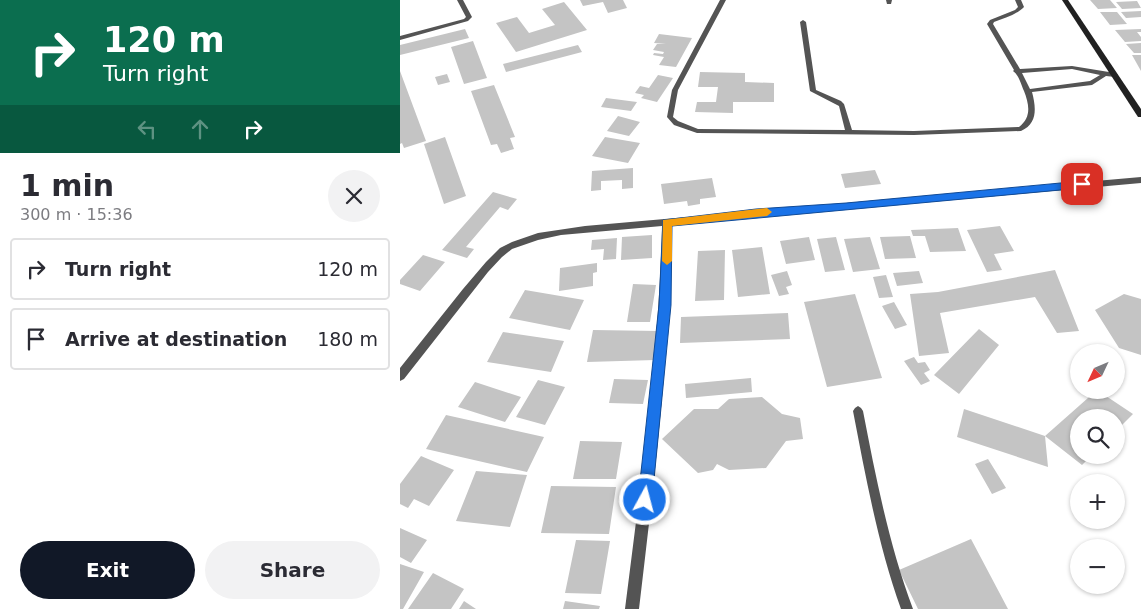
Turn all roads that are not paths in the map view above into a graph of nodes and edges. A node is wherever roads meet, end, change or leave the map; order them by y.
1 (460, 0) edge
2 (723, 0) edge
3 (1018, 0) edge
4 (1065, 0) edge
5 (803, 22) dead end
6 (400, 38) edge
7 (1016, 71) junction
8 (1104, 75) junction
9 (1115, 75) junction
10 (1027, 91) junction
11 (1141, 115) edge
12 (849, 133) junction
13 (1141, 180) edge
14 (667, 222) junction
15 (400, 376) edge
16 (858, 411) dead end
17 (632, 609) edge
18 (907, 609) edge

1 - 6 lane
2 - 12 lane
3 - 7 lane
4 - 9 street
5 - 12 lane
7 - 8 lane
7 - 10 lane
8 - 9 lane
8 - 10 lane
9 - 11 street
10 - 12 lane
13 - 14 street
14 - 15 street
14 - 17 street
16 - 18 lane

